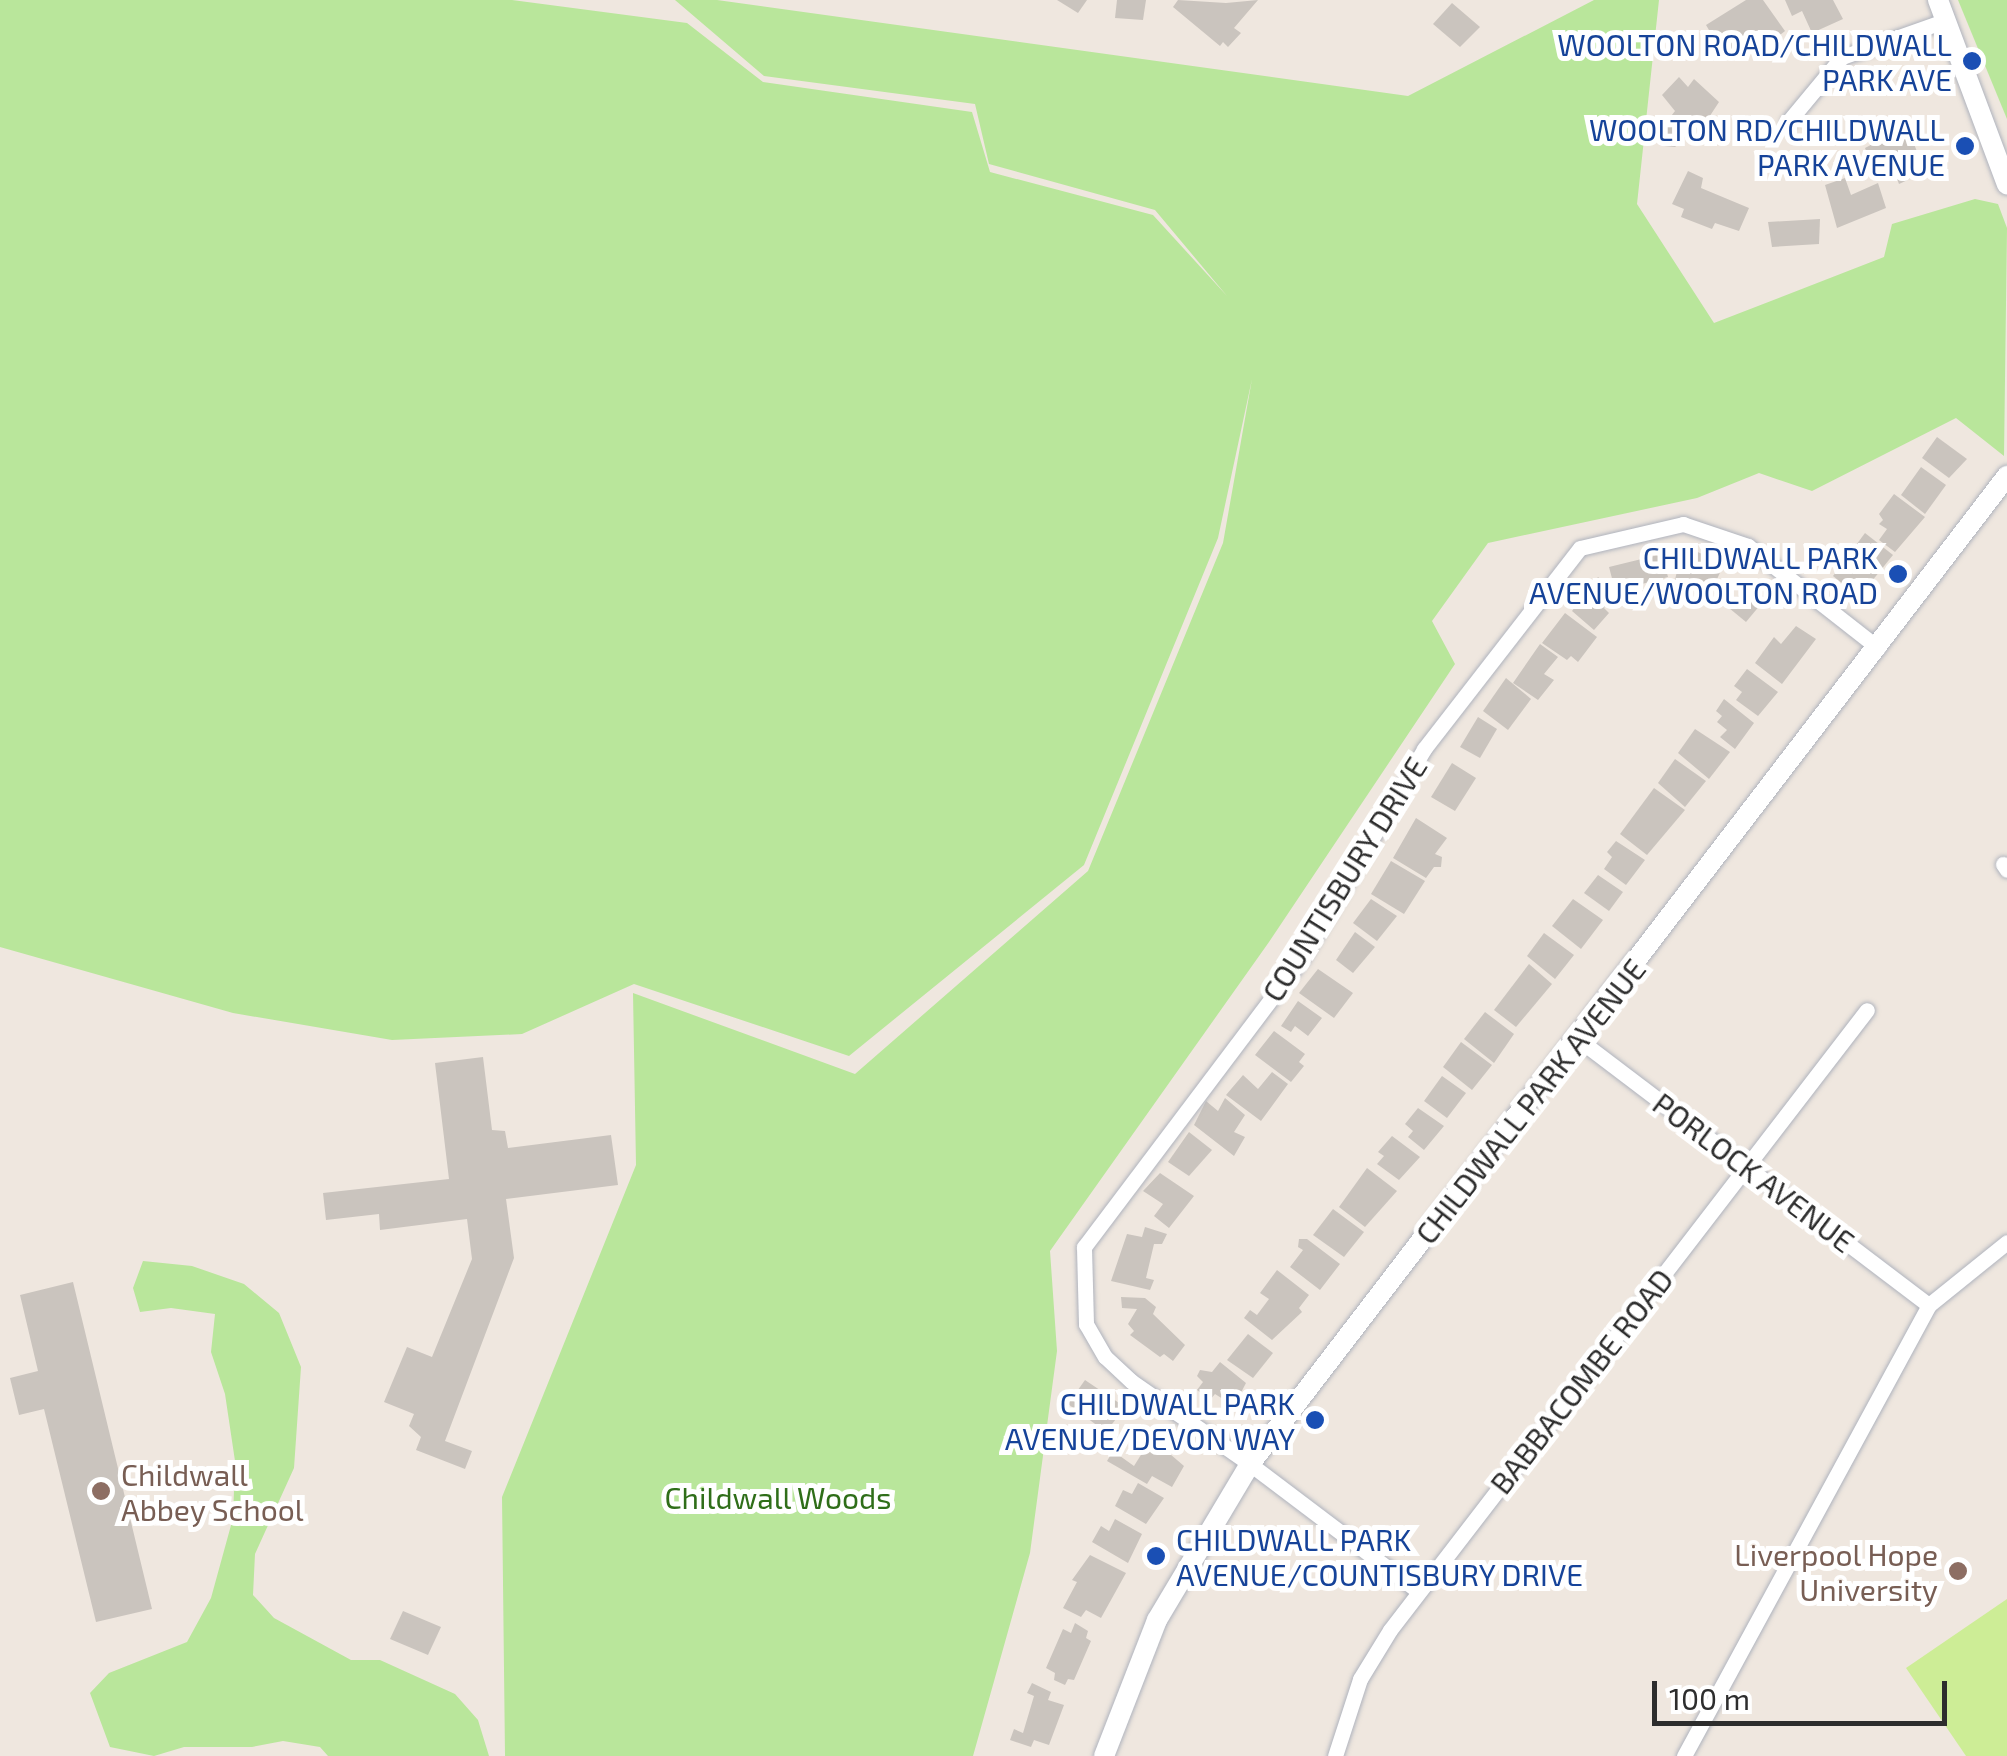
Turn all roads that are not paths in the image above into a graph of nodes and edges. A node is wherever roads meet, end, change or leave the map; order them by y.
1 (1942, 10) edge
2 (1788, 122) dead end
3 (2007, 185) edge
4 (2005, 482) edge
5 (1878, 648) junction
6 (1867, 1010) dead end
7 (1578, 1039) junction
8 (1747, 1165) junction
9 (2007, 1242) edge
10 (1928, 1305) junction
11 (1250, 1464) junction
12 (1418, 1591) junction
13 (1104, 1756) edge
14 (1335, 1756) edge
15 (1684, 1756) edge

1 - 2 street
1 - 3 street
4 - 5 street, CHILDWALL PARK AVENUE
5 - 7 street, CHILDWALL PARK AVENUE
5 - 11 street, COUNTISBURY DRIVE
6 - 8 street, BABBACOMBE ROAD
7 - 8 street, PORLOCK AVENUE
7 - 11 street, CHILDWALL PARK AVENUE
8 - 10 street, PORLOCK AVENUE
8 - 12 street, BABBACOMBE ROAD
9 - 10 street
10 - 15 street
11 - 12 street, COUNTISBURY DRIVE
11 - 13 street, CHILDWALL PARK AVENUE
12 - 14 street, BABBACOMBE ROAD

